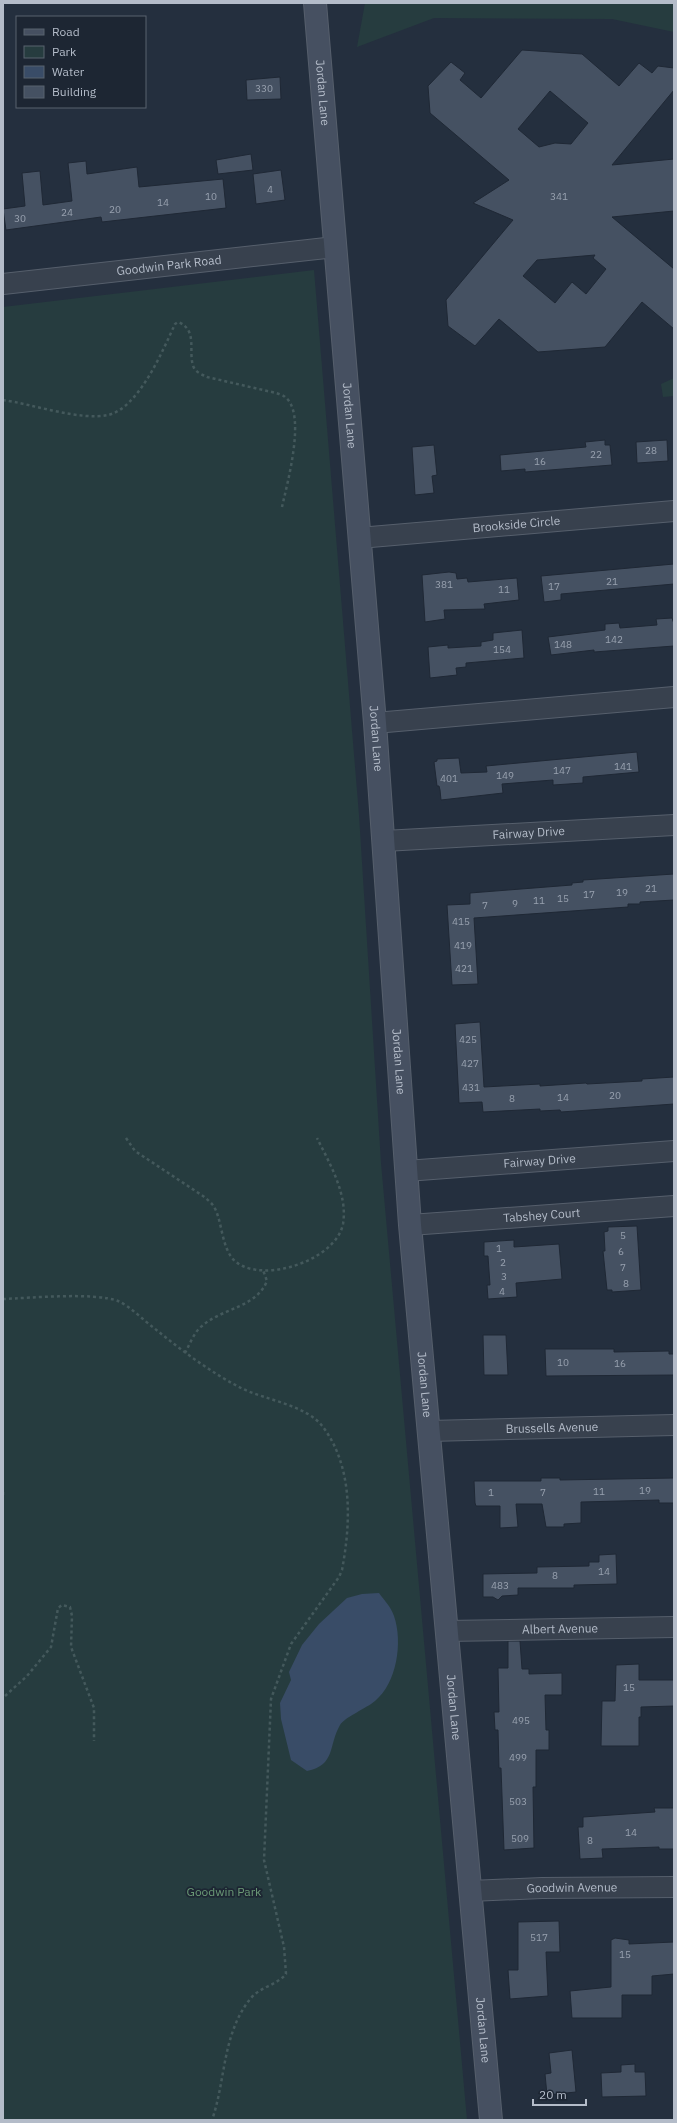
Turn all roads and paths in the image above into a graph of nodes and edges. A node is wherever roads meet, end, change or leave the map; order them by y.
1 (315, 3) edge
2 (335, 247) junction
3 (3, 284) edge
4 (3, 400) edge
5 (282, 507) dead end
6 (674, 511) edge
7 (359, 538) junction
8 (674, 697) edge
9 (375, 723) junction
10 (674, 824) edge
11 (384, 841) junction
12 (126, 1138) dead end
13 (317, 1138) dead end
14 (674, 1151) edge
15 (406, 1171) junction
16 (674, 1206) edge
17 (410, 1225) junction
18 (263, 1270) junction
19 (3, 1298) edge
20 (185, 1352) junction
21 (674, 1425) edge
22 (429, 1431) junction
23 (3, 1492) edge
24 (3, 1496) edge
25 (674, 1627) edge
26 (446, 1631) junction
27 (5, 1696) dead end
28 (94, 1741) dead end
29 (674, 1887) edge
30 (470, 1891) junction
31 (212, 2120) edge
32 (491, 2120) edge

1 - 2 main road, Jordan Lane
2 - 3 street, Goodwin Park Road
2 - 7 main road, Jordan Lane
4 - 5 path
6 - 7 street, Brookside Circle
7 - 9 main road, Jordan Lane
8 - 9 street
9 - 11 main road, Jordan Lane
10 - 11 street, Fairway Drive
11 - 15 main road, Jordan Lane
12 - 18 path
13 - 18 path
14 - 15 street, Fairway Drive
15 - 17 main road, Jordan Lane
16 - 17 street, Tabshey Court
17 - 22 main road, Jordan Lane
18 - 20 path
19 - 20 path
20 - 31 path
21 - 22 street, Brussells Avenue
22 - 26 main road, Jordan Lane
23 - 24 path
25 - 26 street, Albert Avenue
26 - 30 main road, Jordan Lane
27 - 28 path
29 - 30 street, Goodwin Avenue
30 - 32 main road, Jordan Lane

